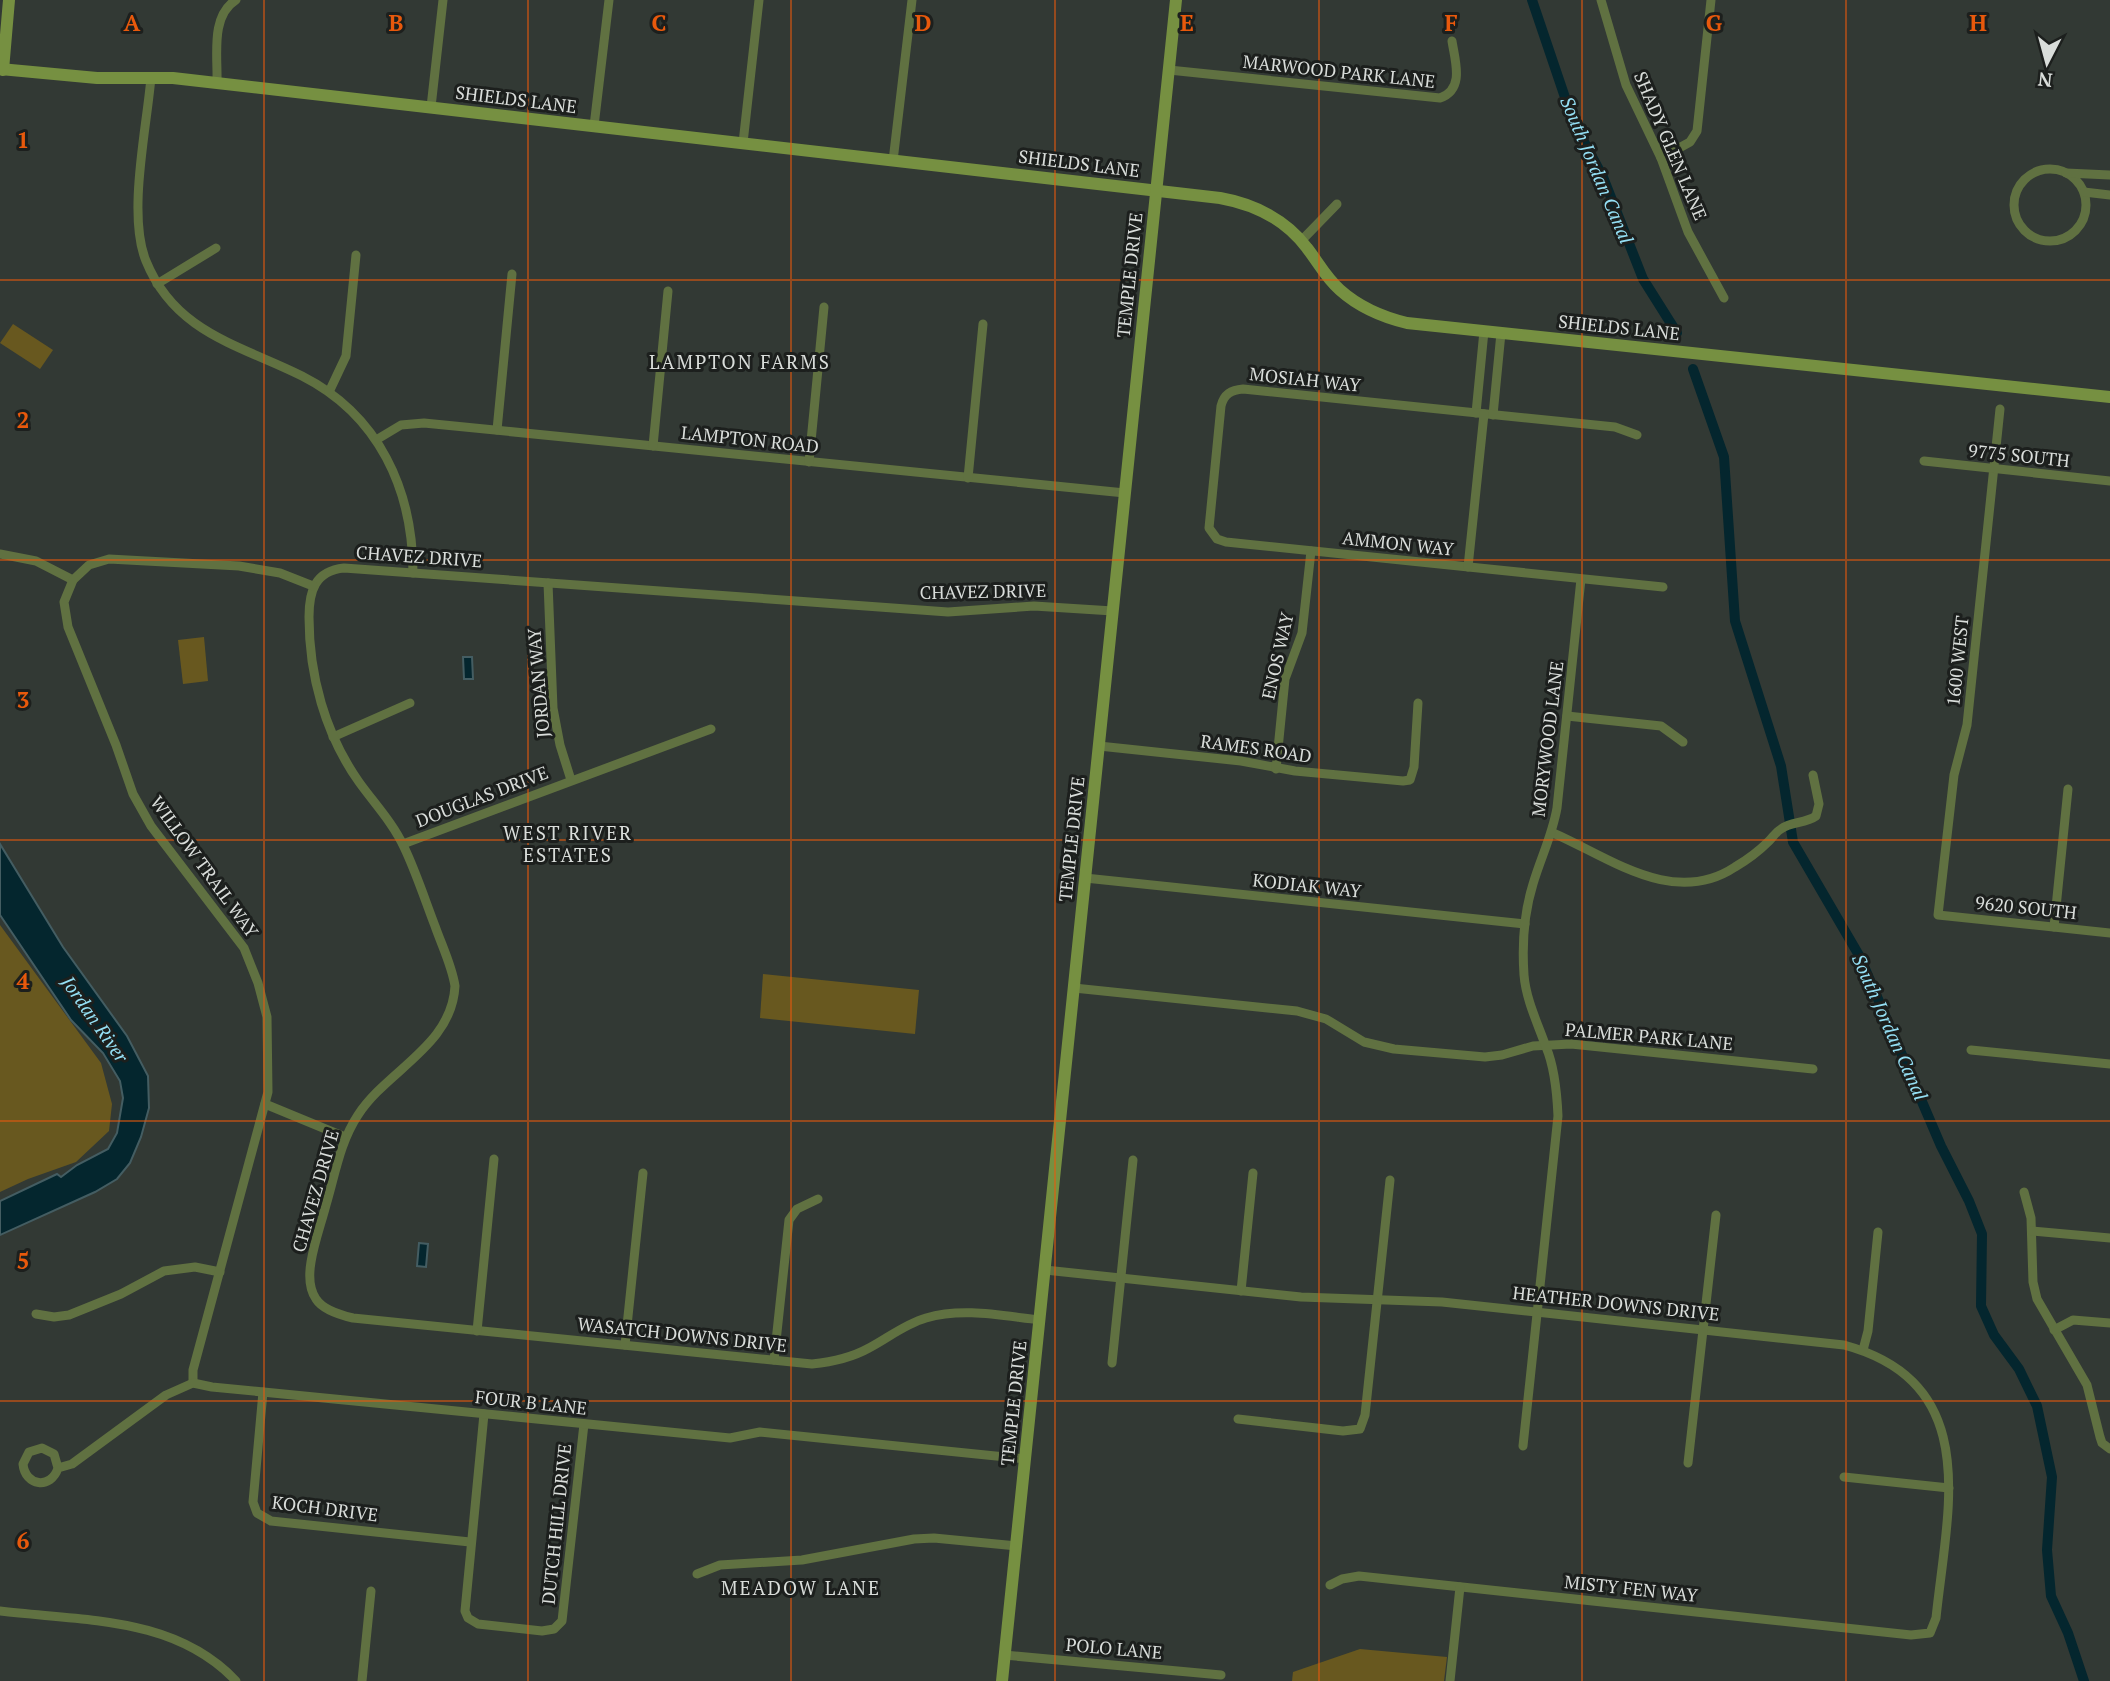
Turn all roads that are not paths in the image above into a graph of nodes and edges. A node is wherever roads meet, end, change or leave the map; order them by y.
1 (9, 0) edge
2 (236, 0) edge
3 (443, 0) edge
4 (609, 0) edge
5 (759, 0) edge
6 (912, 0) edge
7 (1176, 0) edge
8 (1601, 0) edge
9 (1711, 0) edge
10 (1452, 41) dead end
11 (1, 70) edge
12 (1169, 70) junction
13 (151, 77) junction
14 (217, 83) junction
15 (432, 107) junction
16 (594, 126) junction
17 (743, 143) junction
18 (1661, 158) junction
19 (893, 160) junction
20 (2066, 173) junction
21 (2110, 176) edge
22 (1156, 191) junction
23 (2084, 192) junction
24 (2110, 195) edge
25 (1336, 204) dead end
26 (1301, 241) junction
27 (216, 248) dead end
28 (356, 255) dead end
29 (512, 274) dead end
30 (157, 284) junction
31 (668, 291) dead end
32 (1724, 298) dead end
33 (824, 307) dead end
34 (983, 324) dead end
35 (1484, 331) junction
36 (1501, 333) junction
37 (329, 392) junction
38 (2110, 397) edge
39 (2000, 408) dead end
40 (1484, 414) junction
41 (497, 430) junction
42 (1637, 435) dead end
43 (376, 440) junction
44 (653, 446) junction
45 (1924, 461) dead end
46 (809, 462) junction
47 (1994, 469) junction
48 (968, 478) junction
49 (2110, 481) edge
50 (1125, 494) junction
51 (1213, 535) joint
52 (1311, 551) junction
53 (0, 554) edge
54 (1468, 567) junction
55 (413, 573) junction
56 (1581, 579) junction
57 (73, 580) junction
58 (548, 583) junction
59 (313, 586) junction
60 (1663, 587) dead end
61 (1113, 611) junction
62 (410, 703) dead end
63 (1418, 703) dead end
64 (1567, 716) junction
65 (711, 729) dead end
66 (333, 737) junction
67 (1683, 742) dead end
68 (1099, 746) junction
69 (1276, 769) junction
70 (1812, 775) dead end
71 (571, 780) junction
72 (2068, 789) dead end
73 (1553, 833) junction
74 (403, 844) junction
75 (1085, 878) junction
76 (1938, 915) joint
77 (1525, 924) junction
78 (2054, 927) junction
79 (2110, 933) edge
80 (1074, 988) junction
81 (1546, 1044) junction
82 (1971, 1049) dead end
83 (2110, 1064) edge
84 (1813, 1069) dead end
85 (265, 1104) junction
86 (345, 1137) junction
87 (494, 1159) dead end
88 (1133, 1160) dead end
89 (1253, 1172) dead end
90 (643, 1173) dead end
91 (1390, 1180) dead end
92 (2024, 1192) dead end
93 (818, 1199) dead end
94 (1716, 1215) dead end
95 (2032, 1231) junction
96 (1878, 1232) dead end
97 (2110, 1238) edge
98 (1045, 1270) junction
99 (220, 1272) junction
100 (1121, 1278) junction
101 (1241, 1291) junction
102 (316, 1300) joint
103 (1377, 1300) junction
104 (1537, 1312) junction
105 (36, 1314) dead end
106 (1040, 1320) junction
107 (2110, 1323) edge
108 (1704, 1329) junction
109 (2054, 1330) junction
110 (477, 1331) junction
111 (625, 1345) junction
112 (1863, 1350) junction
113 (775, 1360) junction
114 (1112, 1363) dead end
115 (193, 1383) junction
116 (263, 1392) junction
117 (484, 1414) junction
118 (1238, 1419) dead end
119 (584, 1424) junction
120 (1523, 1446) dead end
121 (2110, 1449) edge
122 (1026, 1459) junction
123 (1688, 1464) dead end
124 (58, 1468) junction
125 (1844, 1477) dead end
126 (1949, 1488) junction
127 (470, 1542) junction
128 (1017, 1546) junction
129 (697, 1574) dead end
130 (1330, 1586) dead end
131 (1460, 1587) junction
132 (371, 1591) dead end
133 (0, 1611) edge
134 (1930, 1633) joint
135 (1004, 1655) junction
136 (1221, 1675) dead end
137 (236, 1681) edge
138 (362, 1681) edge
139 (1002, 1681) edge
140 (1450, 1681) edge

1 - 11 main road
2 - 14 street
3 - 15 street
4 - 16 street
5 - 17 street
6 - 19 street
7 - 12 main road, TEMPLE DRIVE
8 - 18 street, SHADY GLEN LANE
9 - 18 street
10 - 12 street, MARWOOD PARK LANE
11 - 13 main road, SHIELDS LANE
12 - 22 main road, TEMPLE DRIVE
13 - 14 main road, SHIELDS LANE
13 - 30 street
14 - 15 main road, SHIELDS LANE
15 - 16 main road, SHIELDS LANE
16 - 17 main road, SHIELDS LANE
17 - 19 main road, SHIELDS LANE
18 - 32 street, SHADY GLEN LANE
19 - 22 main road, SHIELDS LANE
20 - 21 street
20 - 23 street
20 - 23 street
22 - 26 main road, SHIELDS LANE
22 - 50 main road, TEMPLE DRIVE
23 - 24 street
25 - 26 street
26 - 35 main road, SHIELDS LANE
27 - 30 street
28 - 37 street
29 - 41 street
30 - 37 street
31 - 44 street
33 - 46 street
34 - 48 street
35 - 36 main road, SHIELDS LANE
35 - 40 street
36 - 38 main road, SHIELDS LANE
36 - 40 street
37 - 43 street
39 - 47 street, 1600 WEST
40 - 42 street
40 - 51 street, MOSIAH WAY
40 - 54 street
41 - 43 street, LAMPTON ROAD
41 - 44 street, LAMPTON ROAD
43 - 55 street
44 - 46 street, LAMPTON ROAD
45 - 47 street, 9775 SOUTH
46 - 48 street, LAMPTON ROAD
47 - 49 street, 9775 SOUTH
47 - 76 street, 1600 WEST
48 - 50 street, LAMPTON ROAD
50 - 61 main road, TEMPLE DRIVE
51 - 52 street, AMMON WAY
52 - 54 street, AMMON WAY
52 - 69 street, ENOS WAY
53 - 57 street
54 - 56 street, AMMON WAY
55 - 58 street, CHAVEZ DRIVE
55 - 59 street, CHAVEZ DRIVE
56 - 60 street, AMMON WAY
56 - 64 street, MORYWOOD LANE
57 - 59 street
57 - 85 street, WILLOW TRAIL WAY
58 - 61 street, CHAVEZ DRIVE
58 - 71 street, JORDAN WAY
59 - 66 street, CHAVEZ DRIVE
61 - 68 main road, TEMPLE DRIVE
62 - 66 street
63 - 69 street, RAMES ROAD
64 - 67 street
64 - 73 street, MORYWOOD LANE
65 - 71 street, DOUGLAS DRIVE
66 - 74 street, CHAVEZ DRIVE
68 - 69 street, RAMES ROAD
68 - 75 main road, TEMPLE DRIVE
70 - 73 street
71 - 74 street, DOUGLAS DRIVE
72 - 78 street
73 - 77 street, MORYWOOD LANE
74 - 86 street, CHAVEZ DRIVE
75 - 77 street, KODIAK WAY
75 - 80 main road, TEMPLE DRIVE
76 - 78 street, 9620 SOUTH
77 - 81 street, MORYWOOD LANE
78 - 79 street, 9620 SOUTH
80 - 81 street, PALMER PARK LANE
80 - 98 main road, TEMPLE DRIVE
81 - 84 street, PALMER PARK LANE
81 - 104 street, MORYWOOD LANE
82 - 83 street
85 - 86 street
85 - 99 street, WILLOW TRAIL WAY
86 - 102 street, CHAVEZ DRIVE
87 - 110 street
88 - 100 street
89 - 101 street
90 - 111 street
91 - 103 street
92 - 95 street
93 - 113 street
94 - 108 street
95 - 97 street
95 - 109 street
96 - 112 street
98 - 100 street, HEATHER DOWNS DRIVE
98 - 106 main road, TEMPLE DRIVE
99 - 105 street
99 - 115 street, WILLOW TRAIL WAY
100 - 101 street, HEATHER DOWNS DRIVE
100 - 114 street
101 - 103 street, HEATHER DOWNS DRIVE
102 - 110 street, WASATCH DOWNS DRIVE
103 - 104 street, HEATHER DOWNS DRIVE
103 - 118 street
104 - 108 street, HEATHER DOWNS DRIVE
104 - 120 street, MORYWOOD LANE
106 - 113 street, WASATCH DOWNS DRIVE
106 - 122 main road, TEMPLE DRIVE
107 - 109 street
108 - 112 street, HEATHER DOWNS DRIVE
108 - 123 street
109 - 121 street
110 - 111 street, WASATCH DOWNS DRIVE
111 - 113 street, WASATCH DOWNS DRIVE
112 - 126 street, HEATHER DOWNS DRIVE
115 - 116 street, FOUR B LANE
115 - 124 street
116 - 117 street, FOUR B LANE
116 - 127 street, KOCH DRIVE
117 - 119 street, FOUR B LANE
117 - 127 street
119 - 122 street, FOUR B LANE
119 - 127 street, DUTCH HILL DRIVE
122 - 128 main road, TEMPLE DRIVE
124 - 124 street
125 - 126 street
126 - 134 street, HEATHER DOWNS DRIVE
128 - 129 street
128 - 135 main road, TEMPLE DRIVE
130 - 131 street, MISTY FEN WAY
131 - 134 street, MISTY FEN WAY
131 - 140 street
132 - 138 street
133 - 137 street
135 - 136 street, POLO LANE
135 - 139 main road, TEMPLE DRIVE

